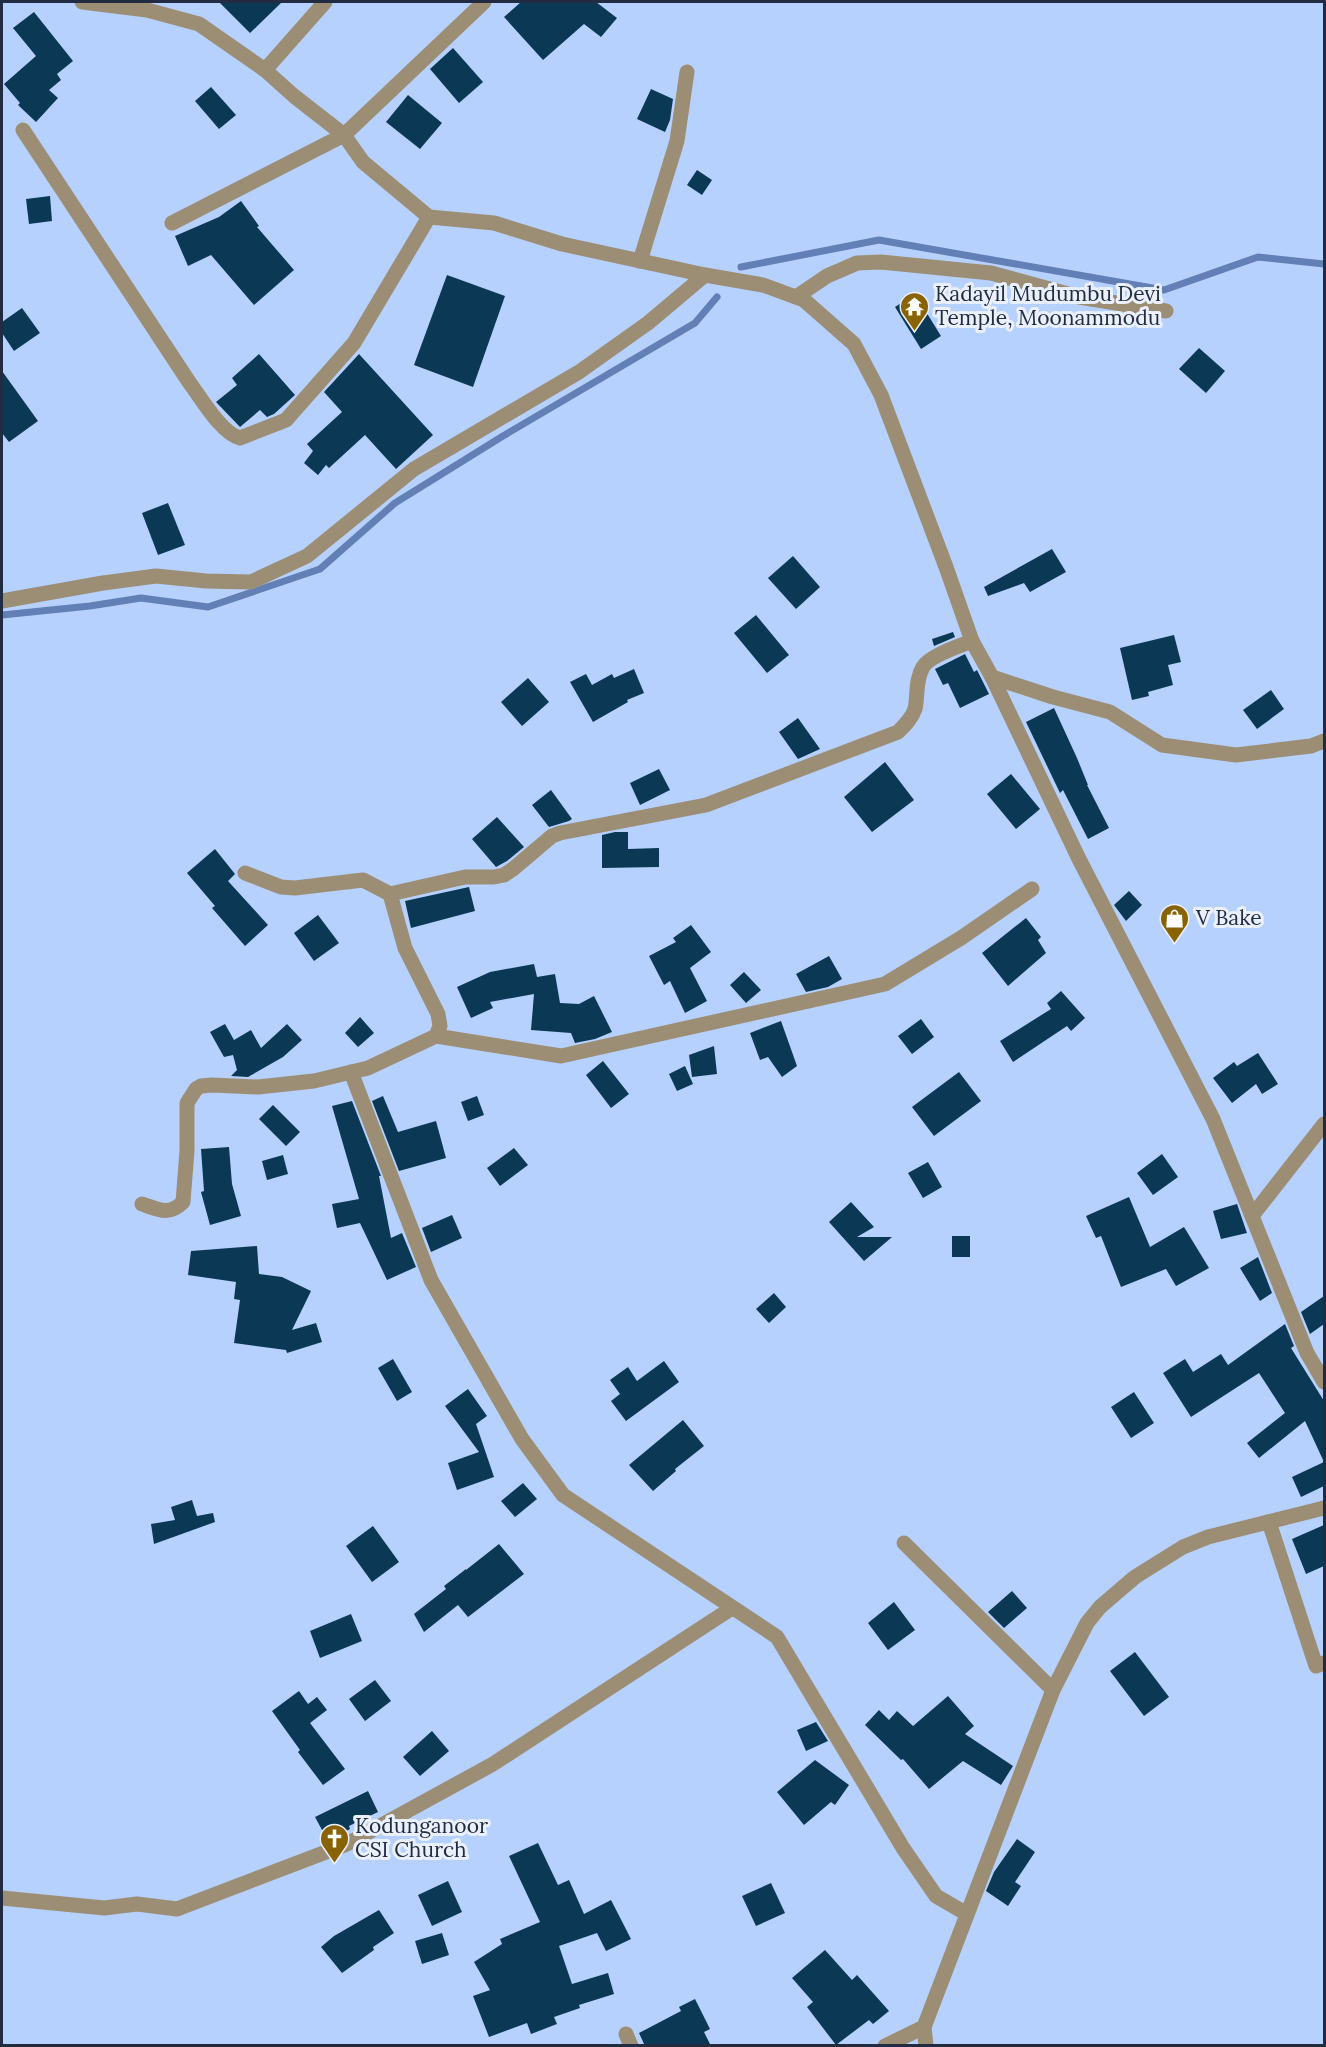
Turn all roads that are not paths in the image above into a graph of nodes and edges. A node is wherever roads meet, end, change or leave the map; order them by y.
1 (84, 2) edge
2 (325, 2) edge
3 (484, 2) edge
4 (150, 6) edge
5 (265, 70) junction
6 (687, 72) dead end
7 (23, 130) dead end
8 (344, 135) junction
9 (429, 216) junction
10 (172, 223) dead end
11 (640, 261) junction
12 (705, 275) junction
13 (796, 297) junction
14 (1166, 311) dead end
15 (2, 602) edge
16 (972, 641) junction
17 (992, 677) junction
18 (1324, 741) edge
19 (245, 873) dead end
20 (1032, 889) dead end
21 (390, 894) junction
22 (436, 1036) junction
23 (351, 1072) junction
24 (1324, 1124) edge
25 (142, 1204) dead end
26 (1252, 1216) junction
27 (1324, 1382) edge
28 (1324, 1508) edge
29 (1269, 1522) junction
30 (904, 1543) dead end
31 (732, 1608) junction
32 (1324, 1663) edge
33 (1053, 1689) junction
34 (2, 1898) edge
35 (967, 1914) junction
36 (924, 2027) junction
37 (885, 2046) edge
38 (926, 2046) edge

1 - 4 street
2 - 5 street
3 - 8 street
4 - 5 street
5 - 8 street
6 - 11 street
7 - 9 street
8 - 9 street
8 - 10 street
9 - 11 street
11 - 12 street
12 - 13 street
12 - 15 street
13 - 14 street
13 - 16 street
16 - 17 street
16 - 21 street
17 - 18 street
17 - 26 street
19 - 21 street
20 - 22 street
21 - 22 street
22 - 23 street
23 - 25 street
23 - 31 street
24 - 26 street
26 - 27 street
28 - 29 street
29 - 32 street
29 - 33 street
30 - 33 street
31 - 34 street
31 - 35 street
33 - 35 street
35 - 36 street
36 - 37 street
36 - 38 street

